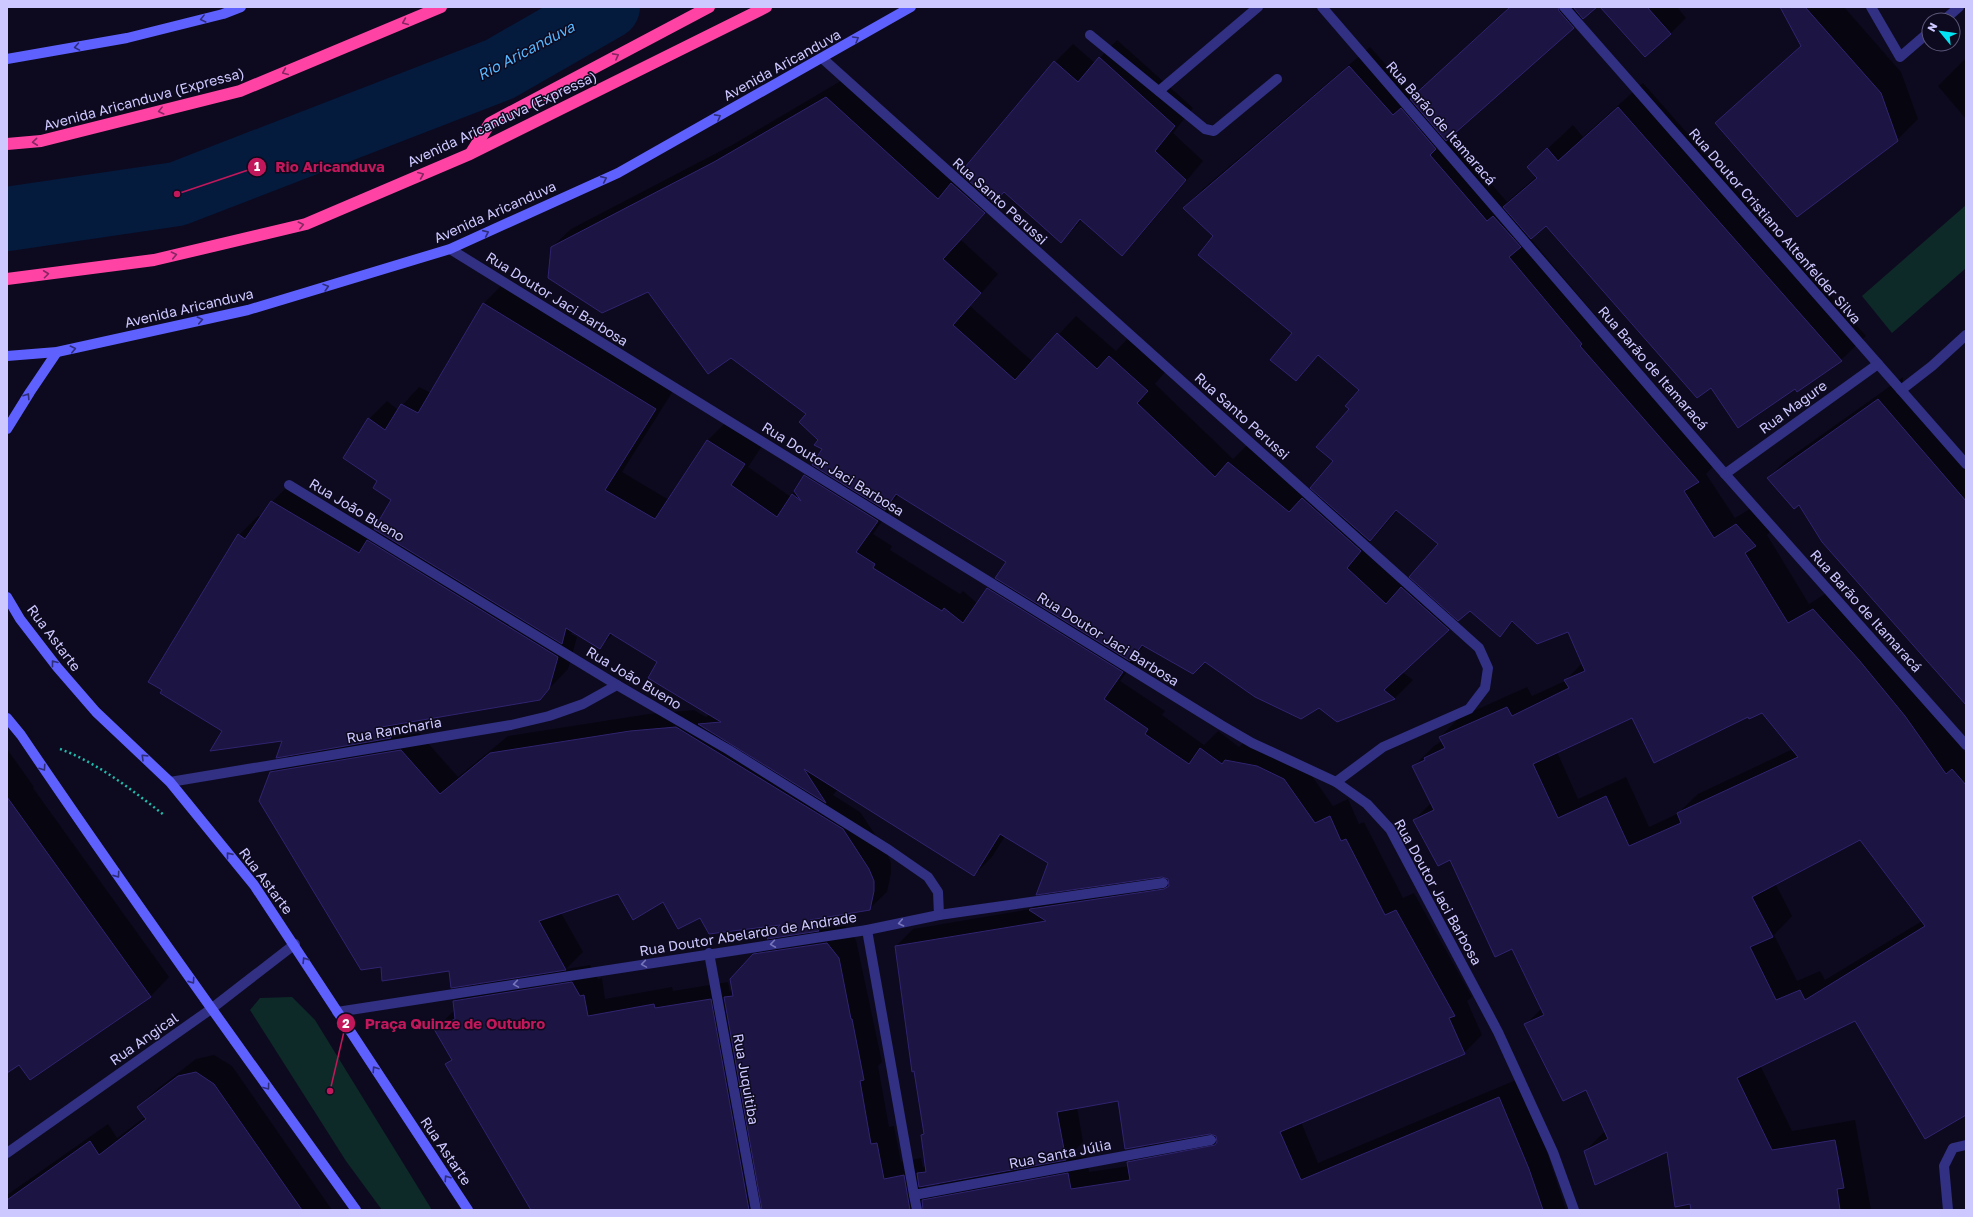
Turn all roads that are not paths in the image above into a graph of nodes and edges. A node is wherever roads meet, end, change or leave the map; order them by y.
1 (241, 7) edge
2 (441, 7) edge
3 (709, 7) edge
4 (766, 7) edge
5 (911, 7) edge
6 (1258, 7) edge
7 (1322, 7) edge
8 (1564, 7) edge
9 (1871, 7) edge
10 (1090, 35) dead end
11 (1921, 39) edge
12 (822, 58) junction
13 (7, 59) edge
14 (1277, 79) dead end
15 (1159, 91) junction
16 (7, 144) edge
17 (470, 154) junction
18 (450, 249) junction
19 (7, 278) edge
20 (1966, 335) edge
21 (57, 352) junction
22 (7, 356) edge
23 (1878, 364) junction
24 (1901, 390) junction
25 (7, 429) edge
26 (1966, 464) edge
27 (1726, 474) junction
28 (289, 485) dead end
29 (7, 597) edge
30 (617, 685) junction
31 (7, 718) edge
32 (1966, 744) edge
33 (170, 782) junction
34 (1336, 782) junction
35 (1163, 883) dead end
36 (939, 915) junction
37 (867, 930) junction
38 (295, 944) junction
39 (709, 953) junction
40 (211, 1009) junction
41 (337, 1012) junction
42 (1211, 1140) dead end
43 (1966, 1145) edge
44 (7, 1153) edge
45 (914, 1195) junction
46 (356, 1210) edge
47 (468, 1210) edge
48 (756, 1210) edge
49 (917, 1210) edge
50 (1574, 1210) edge
51 (1948, 1210) edge

1 -> 13 main road
2 -> 16 highway, Avenida Aricanduva (Expressa)
17 -> 3 highway
4 - 17 highway, Avenida Aricanduva (Expressa)
12 -> 5 main road, Avenida Aricanduva
6 - 15 street
7 - 27 street, Rua Barão de Itamaracá
8 - 23 street, Rua Doutor Cristiano Altenfelder Silva
9 - 11 street
10 - 15 street
18 -> 12 main road, Avenida Aricanduva
12 - 34 street, Rua Santo Perussi
14 - 15 street
19 -> 17 highway, Avenida Aricanduva (Expressa)
21 -> 18 main road, Avenida Aricanduva
18 - 34 street, Rua Doutor Jaci Barbosa
20 - 24 street
21 - 22 main road, Avenida Aricanduva
25 -> 21 main road
23 - 24 street, Rua Doutor Cristiano Altenfelder Silva
23 - 27 street, Rua Magure
24 - 26 street, Rua Doutor Cristiano Altenfelder Silva
27 - 32 street, Rua Barão de Itamaracá
28 - 30 street, Rua João Bueno
33 -> 29 main road, Rua Astarte
30 - 33 street, Rua Rancharia
30 - 36 street, Rua João Bueno
31 -> 40 main road
38 -> 33 main road, Rua Astarte
34 - 50 street, Rua Doutor Jaci Barbosa
35 - 36 street, Rua Doutor Abelardo de Andrade
36 -> 37 street, Rua Doutor Abelardo de Andrade
37 -> 39 street, Rua Doutor Abelardo de Andrade
37 - 45 street
38 - 40 street, Rua Angical
41 -> 38 main road, Rua Astarte
39 -> 41 street, Rua Doutor Abelardo de Andrade
39 - 48 street, Rua Juquitiba
40 - 44 street, Rua Angical
40 -> 46 main road
47 -> 41 main road, Rua Astarte
42 - 45 street, Rua Santa Júlia
43 - 51 street
45 - 49 street

